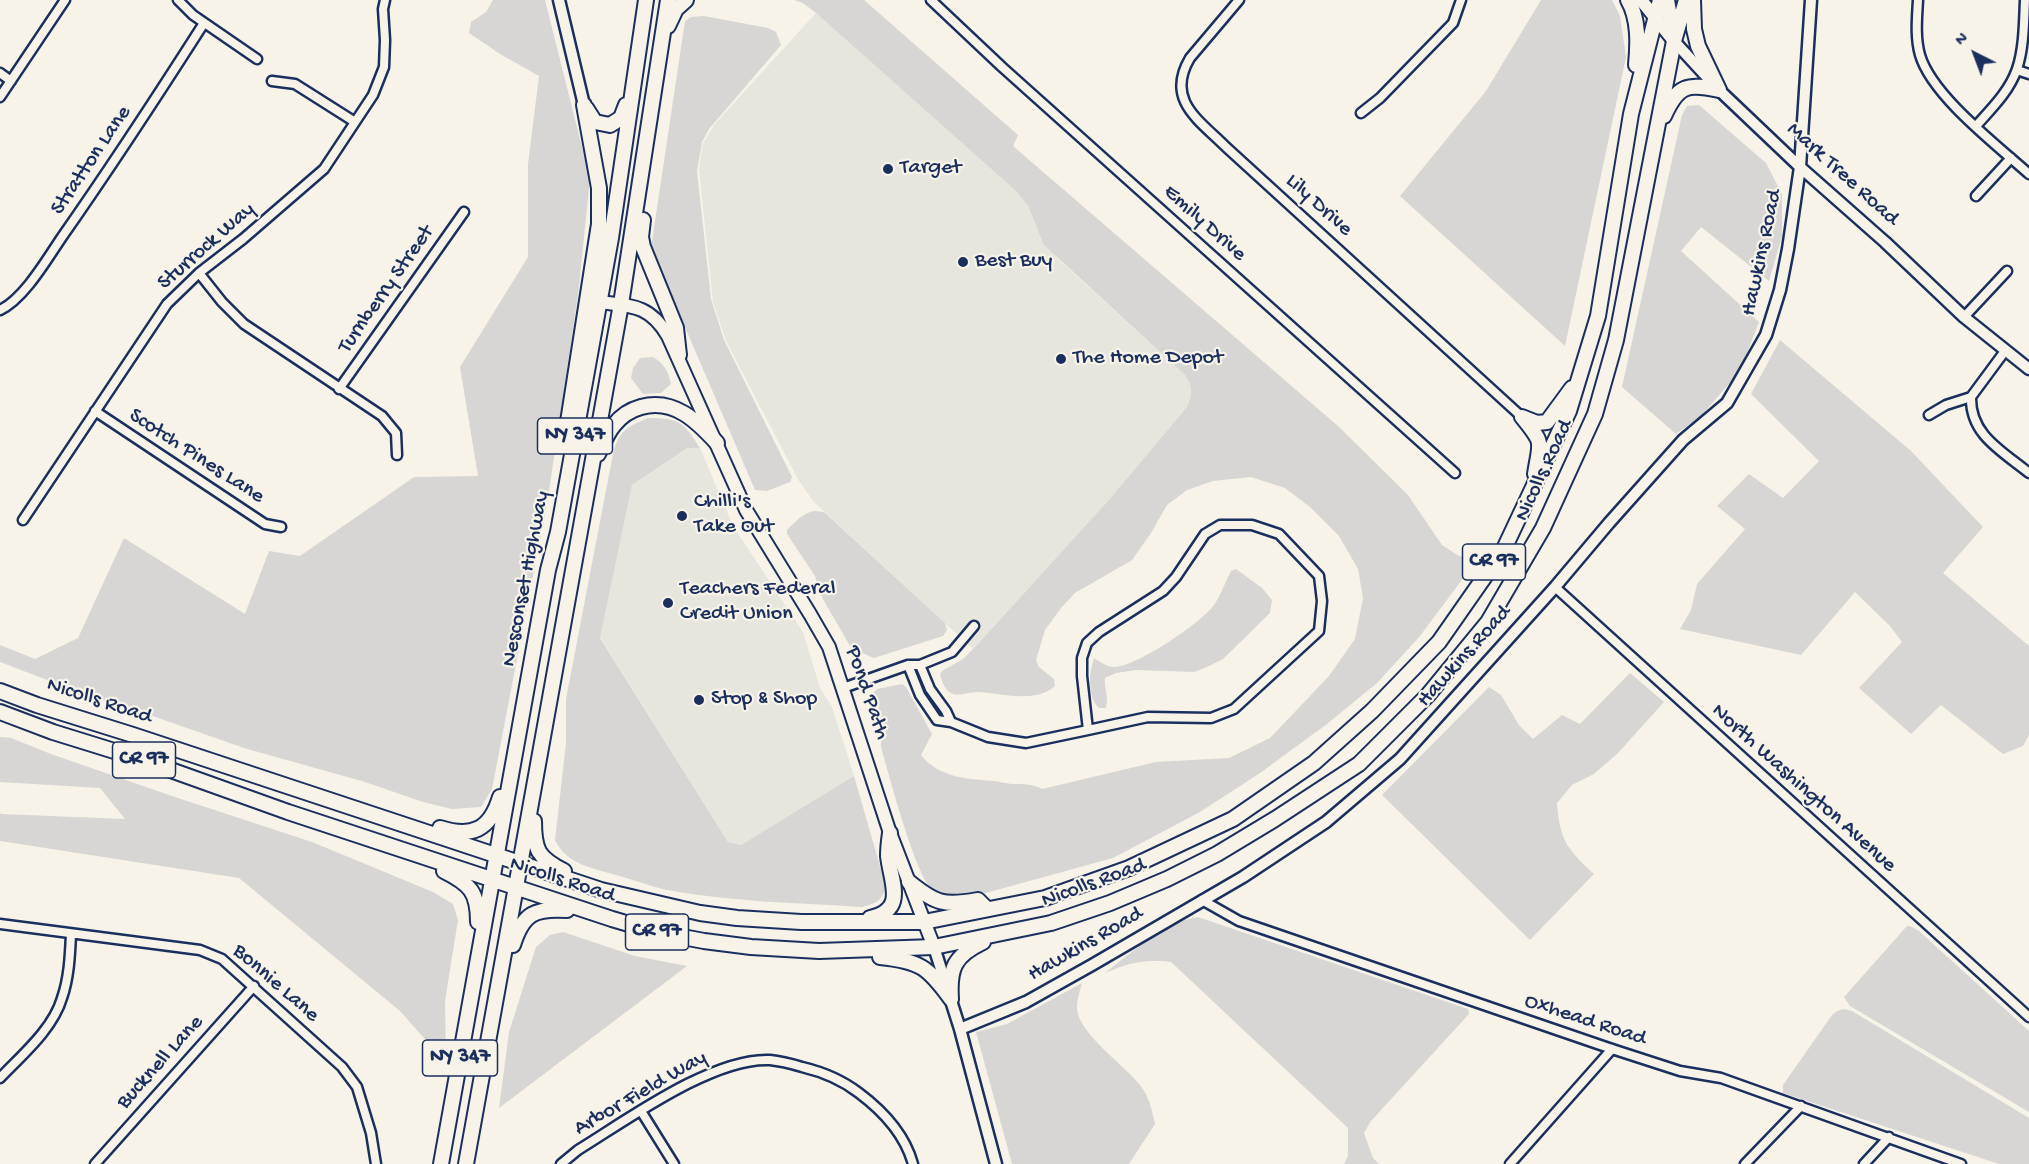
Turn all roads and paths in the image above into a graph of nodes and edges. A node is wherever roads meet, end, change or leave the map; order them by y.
1 (65, 0) edge
2 (178, 0) edge
3 (385, 0) edge
4 (559, 0) edge
5 (646, 0) edge
6 (668, 0) edge
7 (686, 0) edge
8 (931, 0) edge
9 (1239, 0) edge
10 (1461, 0) edge
11 (1628, 0) edge
12 (1641, 0) edge
13 (1660, 0) edge
14 (1667, 0) edge
15 (1686, 0) edge
16 (1694, 0) edge
17 (1811, 0) edge
18 (1918, 0) edge
19 (2025, 0) edge
20 (1655, 17) junction
21 (204, 23) junction
22 (662, 39) junction
23 (1674, 41) junction
24 (257, 59) dead end
25 (2017, 70) junction
26 (0, 74) edge
27 (2029, 74) edge
28 (11, 81) junction
29 (272, 81) dead end
30 (634, 81) junction
31 (1719, 90) junction
32 (0, 97) edge
33 (584, 105) junction
34 (1361, 113) dead end
35 (1631, 114) junction
36 (355, 122) junction
37 (1976, 126) junction
38 (1657, 131) junction
39 (2011, 158) junction
40 (1800, 166) junction
41 (643, 170) junction
42 (2029, 174) edge
43 (1976, 195) dead end
44 (464, 212) dead end
45 (2007, 271) dead end
46 (199, 273) junction
47 (599, 302) junction
48 (621, 304) junction
49 (0, 310) edge
50 (1964, 317) junction
51 (2005, 351) junction
52 (679, 355) junction
53 (2029, 369) edge
54 (1580, 376) junction
55 (339, 389) junction
56 (1971, 397) junction
57 (95, 411) junction
58 (1929, 415) dead end
59 (1522, 417) junction
60 (717, 444) junction
61 (397, 455) dead end
62 (590, 472) junction
63 (1455, 473) dead end
64 (2029, 473) edge
65 (1532, 489) junction
66 (23, 520) dead end
67 (281, 527) dead end
68 (548, 570) junction
69 (1555, 587) junction
70 (974, 626) dead end
71 (908, 665) junction
72 (920, 665) junction
73 (843, 688) junction
74 (0, 691) edge
75 (942, 705) junction
76 (0, 712) edge
77 (932, 712) junction
78 (951, 722) junction
79 (520, 725) junction
80 (1088, 730) junction
81 (534, 787) junction
82 (392, 821) junction
83 (890, 832) junction
84 (405, 851) junction
85 (496, 856) junction
86 (521, 864) junction
87 (492, 879) junction
88 (909, 882) junction
89 (516, 888) junction
90 (601, 890) junction
91 (1202, 900) junction
92 (987, 909) junction
93 (587, 911) junction
94 (924, 922) junction
95 (843, 923) junction
96 (0, 924) edge
97 (1002, 933) junction
98 (71, 934) junction
99 (934, 947) junction
100 (845, 951) junction
101 (479, 953) junction
102 (254, 986) junction
103 (496, 995) junction
104 (951, 999) junction
105 (2029, 1017) edge
106 (960, 1029) junction
107 (1612, 1049) junction
108 (0, 1078) edge
109 (1801, 1106) junction
110 (641, 1111) junction
111 (1889, 1137) junction
112 (95, 1164) edge
113 (376, 1164) edge
114 (441, 1164) edge
115 (466, 1164) edge
116 (561, 1164) edge
117 (674, 1164) edge
118 (913, 1164) edge
119 (996, 1164) edge
120 (1510, 1164) edge
121 (1745, 1164) edge
122 (1864, 1164) edge
123 (1961, 1164) edge

1 - 28 street
2 - 21 street
3 - 36 street, Sturrock Way
4 - 33 street
5 - 30 highway, Nesconset Highway / NY 347
6 - 22 highway, Nesconset Highway / NY 347
7 - 22 highway
8 - 63 street, Emily Drive
9 - 59 street, Lily Drive
10 - 34 street
11 - 35 highway
12 - 20 main road, Mark Tree Road
13 - 20 highway, Nicolls Road / CR 97
14 - 23 highway
15 - 23 highway, Nicolls Road / CR 97
16 - 31 highway
17 - 40 street, Hawkins Road
18 - 37 street
19 - 25 street
20 - 23 main road, Mark Tree Road
20 - 35 highway, Nicolls Road / CR 97
21 - 24 street
21 - 49 street, Stratton Lane
22 - 41 highway, Nesconset Highway / NY 347
23 - 31 street, Mark Tree Road
23 - 38 highway, Nicolls Road / CR 97
25 - 27 street
25 - 37 street
26 - 28 street
28 - 32 street
29 - 36 street
30 - 33 highway
30 - 47 highway, Nesconset Highway / NY 347
31 - 38 highway
31 - 40 street, Mark Tree Road
33 - 68 highway
35 - 54 highway, Nicolls Road / CR 97
36 - 46 street, Sturrock Way
37 - 39 street
38 - 97 highway, Nicolls Road / CR 97
39 - 42 street
39 - 43 street
40 - 50 street, Mark Tree Road
40 - 69 street, Hawkins Road
41 - 48 highway, Nesconset Highway / NY 347
41 - 52 highway
44 - 55 street, Turnberry Street
45 - 50 street
46 - 55 street
46 - 57 street, Sturrock Way
47 - 48 main road, Pond Path
47 - 68 highway, Nesconset Highway / NY 347
48 - 52 main road, Pond Path
48 - 62 highway, Nesconset Highway / NY 347
50 - 51 street, Mark Tree Road
51 - 53 street, Mark Tree Road
51 - 56 street
52 - 60 main road, Pond Path
54 - 59 highway
54 - 65 highway, Nicolls Road / CR 97
55 - 61 street
56 - 58 street
56 - 64 street
57 - 66 street, Sturrock Way
57 - 67 street, Scotch Pines Lane
59 - 65 highway
60 - 62 highway
60 - 73 main road, Pond Path
62 - 81 highway, Nesconset Highway / NY 347
65 - 92 highway, Nicolls Road / CR 97
68 - 79 highway, Nesconset Highway / NY 347
69 - 91 street, Hawkins Road
69 - 105 street, North Washington Avenue
70 - 72 street
71 - 72 street
71 - 73 street
71 - 77 street
72 - 75 street
73 - 83 main road, Pond Path
74 - 82 highway, Nicolls Road / CR 97
75 - 77 street
75 - 78 street
76 - 84 highway, Nicolls Road / CR 97
77 - 78 street
78 - 80 street
79 - 82 highway
79 - 85 highway, Nesconset Highway / NY 347
80 - 80 street
81 - 86 highway, Nesconset Highway / NY 347
81 - 90 highway
82 - 85 highway, Nicolls Road / CR 97
83 - 88 main road, Pond Path
83 - 95 highway
84 - 87 highway, Nicolls Road / CR 97
84 - 101 highway
85 - 86 highway, Nicolls Road / CR 97
85 - 87 highway, Nesconset Highway / NY 347
86 - 89 highway, Nesconset Highway / NY 347
86 - 90 highway, Nicolls Road / CR 97
87 - 89 highway, Nicolls Road / CR 97
87 - 101 highway, Nesconset Highway / NY 347
88 - 92 highway
88 - 94 main road, Pond Path
89 - 93 highway, Nicolls Road / CR 97
89 - 103 highway, Nesconset Highway / NY 347
90 - 95 highway, Nicolls Road / CR 97
91 - 106 street, Hawkins Road
91 - 107 street, Oxhead Road
92 - 94 highway, Nicolls Road / CR 97
93 - 100 highway, Nicolls Road / CR 97
93 - 103 highway
94 - 95 highway, Nicolls Road / CR 97
94 - 99 main road, Pond Path
96 - 98 street, Bonnie Lane
97 - 99 highway, Nicolls Road / CR 97
97 - 104 highway
98 - 102 street, Bonnie Lane
98 - 108 street
99 - 100 highway, Nicolls Road / CR 97
99 - 104 street, Pond Path
100 - 104 highway
101 - 114 highway, Nesconset Highway / NY 347
102 - 112 street, Bucknell Lane
102 - 113 street, Bonnie Lane
103 - 115 highway, Nesconset Highway / NY 347
104 - 106 street, Pond Path
106 - 119 street, Pond Path
107 - 109 street, Oxhead Road
107 - 120 street
109 - 111 street, Oxhead Road
109 - 121 street
110 - 116 street, Arbor Field Way
110 - 117 street
110 - 118 street, Arbor Field Way
111 - 122 street
111 - 123 street, Oxhead Road

